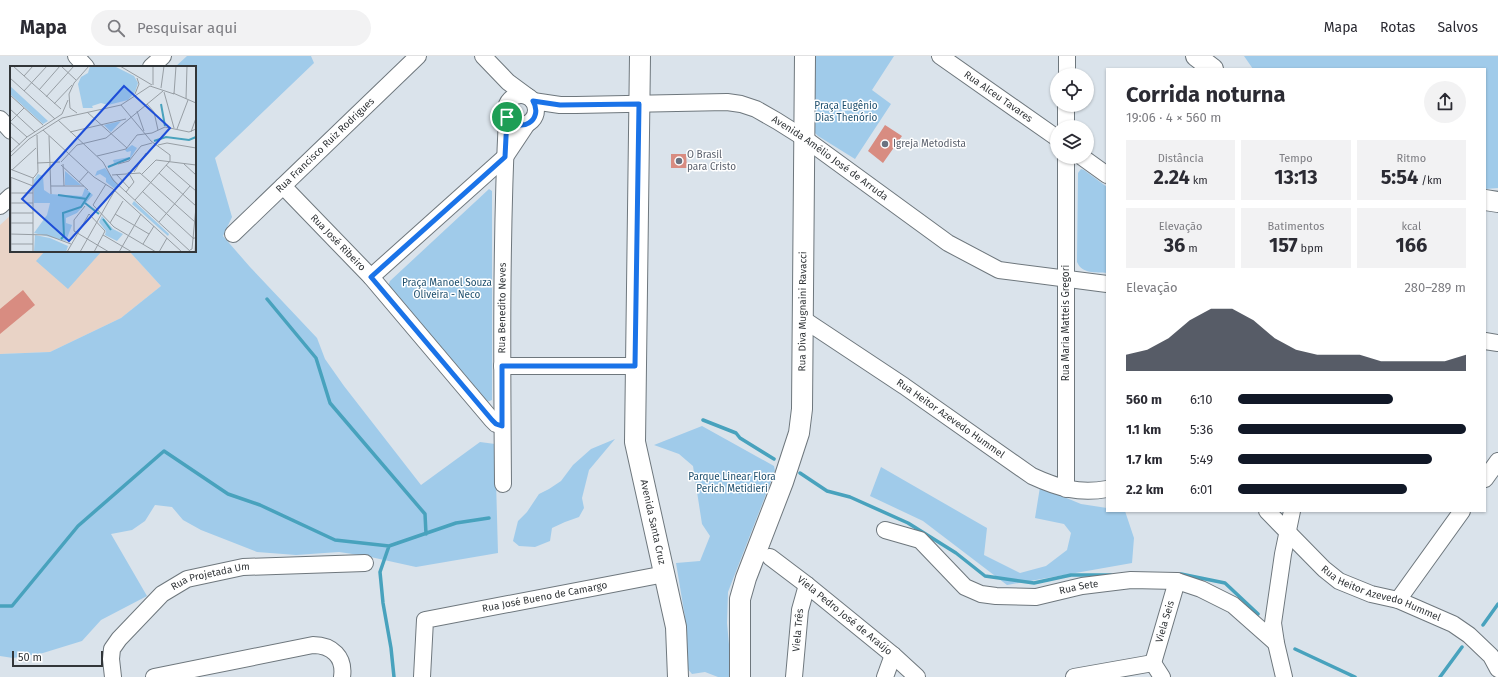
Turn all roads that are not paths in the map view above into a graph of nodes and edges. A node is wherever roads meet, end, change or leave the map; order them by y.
1 (76, 56) edge
2 (164, 56) edge
3 (418, 56) edge
4 (483, 56) edge
5 (640, 56) edge
6 (806, 56) edge
7 (940, 56) edge
8 (1067, 56) edge
9 (1196, 56) edge
10 (85, 66) edge
11 (152, 66) edge
12 (494, 68) junction
13 (1067, 68) edge
14 (1212, 68) edge
15 (530, 99) junction
16 (639, 104) junction
17 (507, 110) junction
18 (0, 119) edge
19 (527, 124) junction
20 (10, 130) edge
21 (1050, 133) edge
22 (804, 138) junction
23 (505, 157) junction
24 (1066, 164) edge
25 (1092, 164) edge
26 (1106, 174) edge
27 (283, 186) junction
28 (10, 197) edge
29 (1498, 198) edge
30 (1486, 200) edge
31 (1486, 200) edge
32 (1498, 202) edge
33 (0, 206) edge
34 (233, 234) dead end
35 (371, 277) junction
36 (1066, 279) junction
37 (1106, 284) edge
38 (803, 319) junction
39 (1486, 341) edge
40 (1498, 343) edge
41 (502, 366) junction
42 (635, 366) junction
43 (502, 426) junction
44 (1498, 461) edge
45 (1486, 478) edge
46 (503, 484) dead end
47 (1066, 488) junction
48 (1106, 488) edge
49 (1298, 512) edge
50 (1461, 512) edge
51 (1283, 518) edge
52 (885, 530) dead end
53 (1304, 548) junction
54 (1283, 554) junction
55 (761, 558) junction
56 (365, 563) dead end
57 (665, 574) junction
58 (1177, 581) junction
59 (807, 585) junction
60 (1398, 600) junction
61 (1276, 643) junction
62 (893, 655) junction
63 (1152, 663) junction
64 (1498, 668) edge
65 (113, 677) edge
66 (154, 677) edge
67 (342, 677) edge
68 (422, 677) edge
69 (678, 677) edge
70 (740, 677) edge
71 (794, 677) edge
72 (885, 677) edge
73 (917, 677) edge
74 (1074, 677) edge
75 (1162, 677) edge
76 (1284, 677) edge

1 - 10 street
2 - 11 street
3 - 27 street, Rua Francisco Ruiz Rodrigues
4 - 12 street
5 - 16 main road, Avenida Santa Cruz
6 - 22 main road, Rua Diva Mugnaini Ravacci
7 - 21 street, Rua Alceu Tavares
8 - 13 street
9 - 14 main road
12 - 15 street
12 - 17 street, Rua Benedito Neves
15 - 16 street, Avenida Amélio José de Arruda
15 - 17 street, Avenida Amélio José de Arruda
15 - 19 street
16 - 22 street, Avenida Amélio José de Arruda
16 - 42 main road, Avenida Santa Cruz
17 - 19 street
17 - 23 street, Rua Benedito Neves
18 - 20 street
19 - 23 street
22 - 36 street, Avenida Amélio José de Arruda
22 - 38 main road, Rua Diva Mugnaini Ravacci
23 - 35 street
23 - 41 street, Rua Benedito Neves
24 - 36 street, Rua Maria Matteis Gregori
25 - 26 street
27 - 34 street, Rua Francisco Ruiz Rodrigues
27 - 35 street, Rua José Ribeiro
28 - 33 street
29 - 30 main road
31 - 32 main road
35 - 43 street, Rua José Ribeiro
36 - 37 street, Avenida Amélio José de Arruda
36 - 47 street, Rua Maria Matteis Gregori
38 - 47 street, Rua Heitor Azevedo Hummel
38 - 55 main road, Rua Diva Mugnaini Ravacci
39 - 40 street
41 - 42 street
41 - 43 street, Rua Benedito Neves
42 - 57 main road, Avenida Santa Cruz
43 - 46 street, Rua Benedito Neves
44 - 45 street
47 - 48 street, Rua Heitor Azevedo Hummel
49 - 51 street
50 - 60 street
51 - 53 street, Rua Heitor Azevedo Hummel
51 - 54 street
52 - 58 street, Rua Sete
53 - 54 street
53 - 60 street, Rua Heitor Azevedo Hummel
54 - 61 street
55 - 59 street, Viela Pedro José de Araújo
55 - 70 main road
56 - 65 street, Rua Projetada Um
57 - 68 street, Rua José Bueno de Camargo
57 - 69 main road, Avenida Santa Cruz
58 - 61 street, Rua Sete
58 - 63 street, Viela Seis
59 - 62 street, Viela Pedro José de Araújo
59 - 71 street, Viela Três
60 - 64 street, Rua Heitor Azevedo Hummel
61 - 76 street
62 - 72 street
62 - 73 street, Viela Pedro José de Araújo
63 - 74 street
63 - 75 street
66 - 67 street

